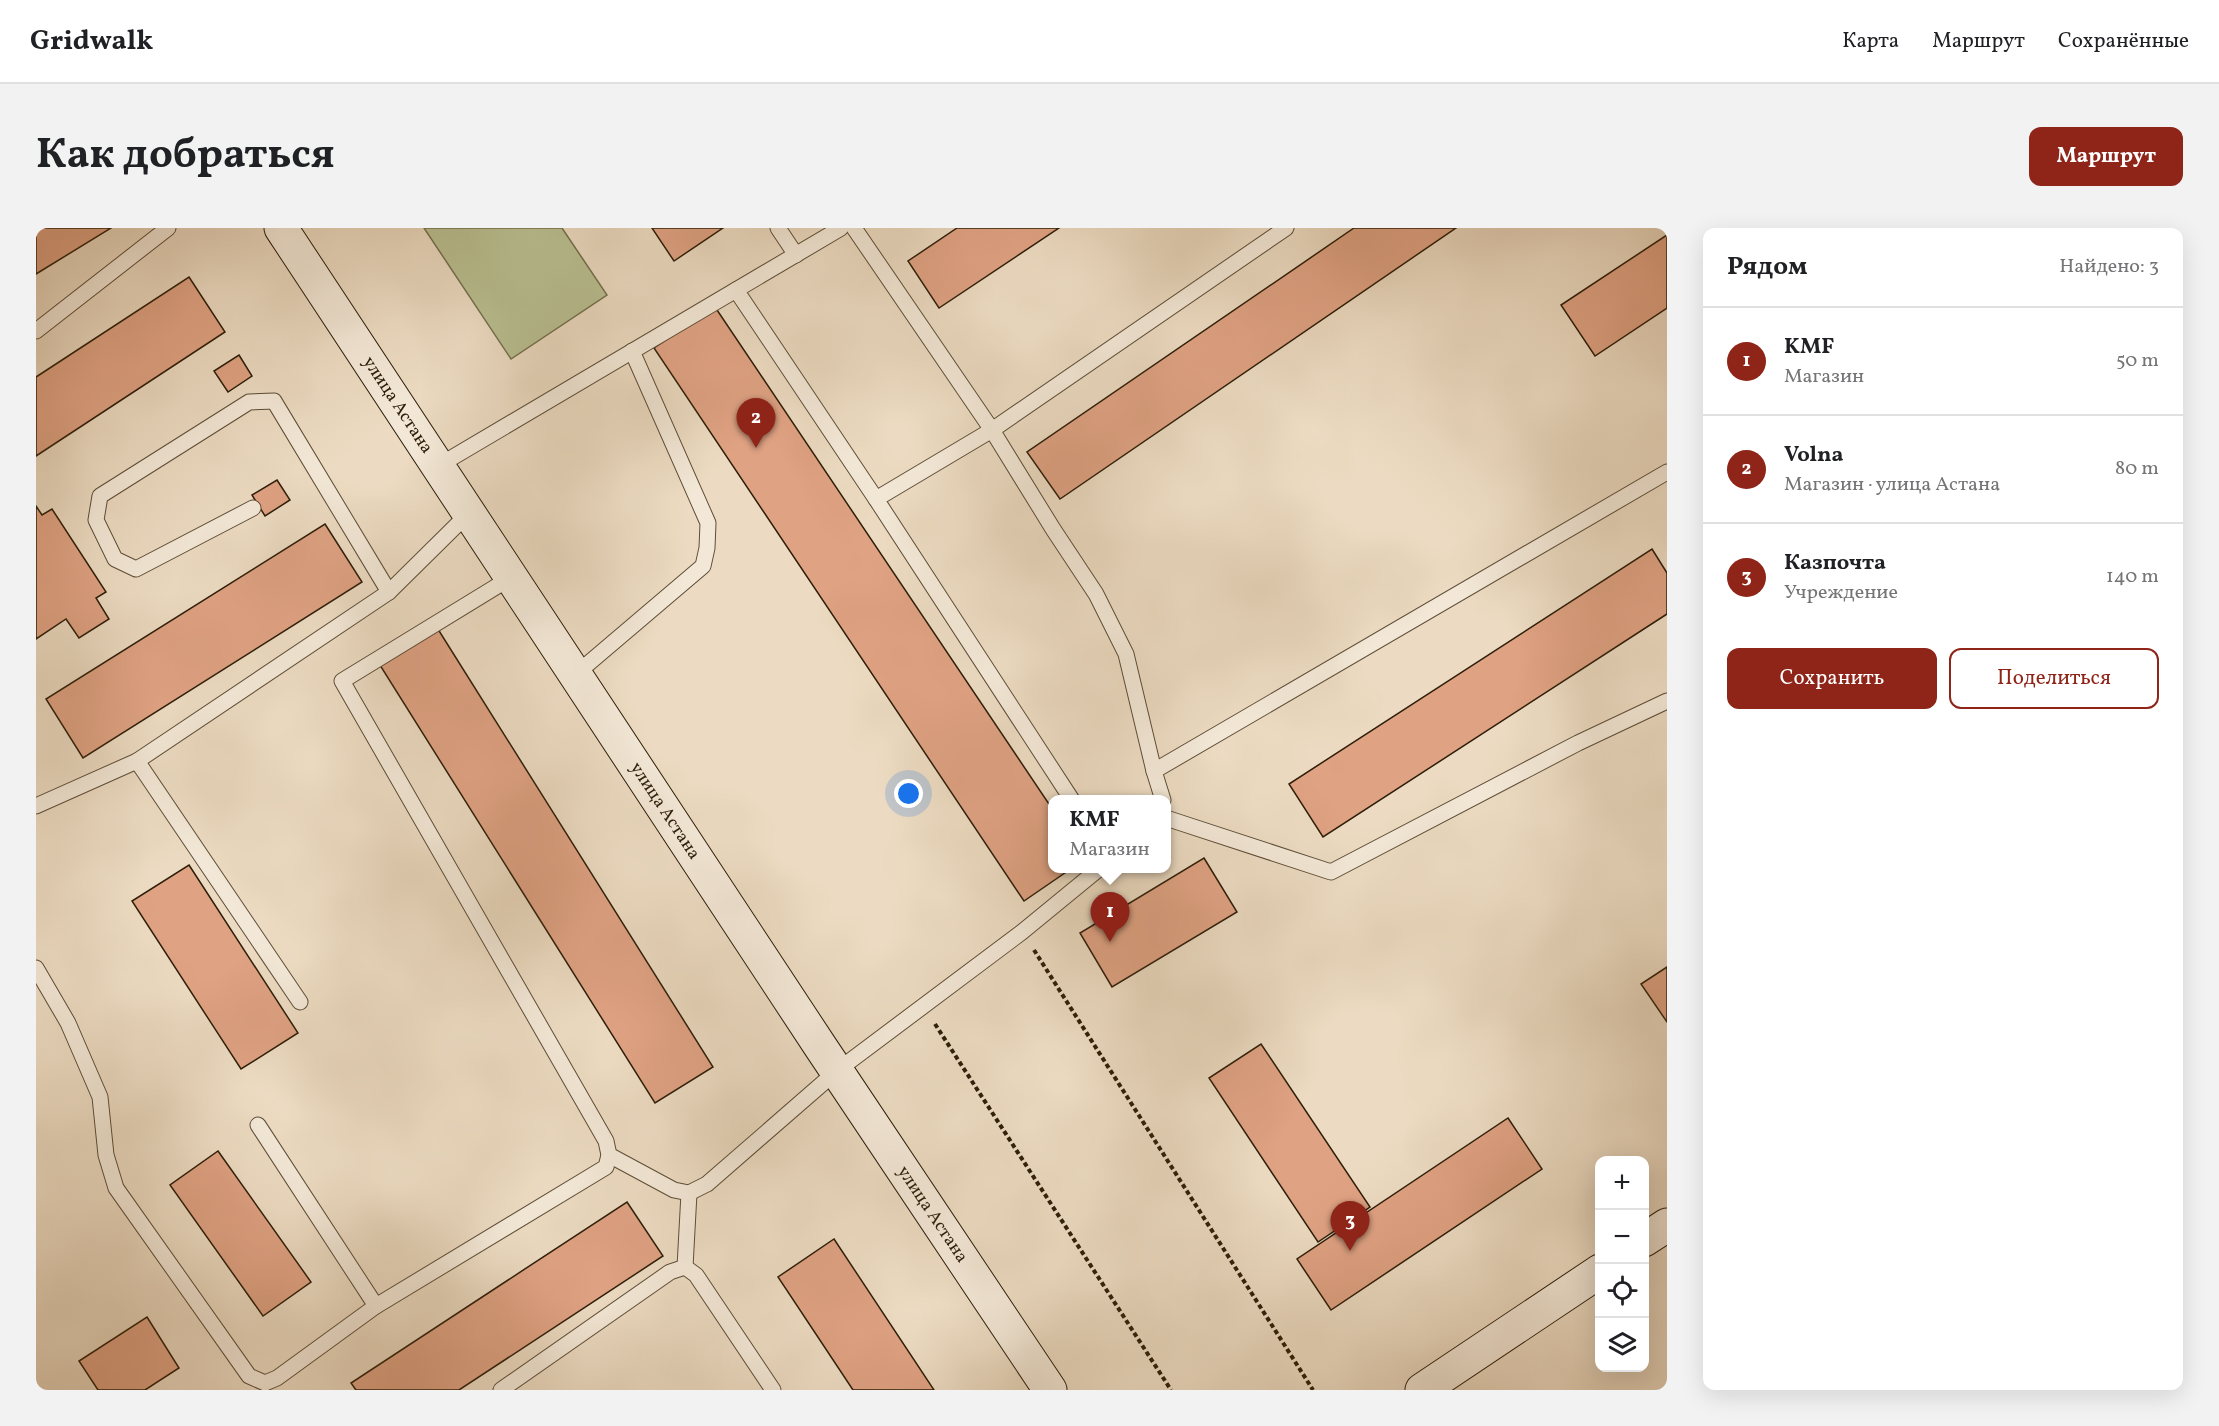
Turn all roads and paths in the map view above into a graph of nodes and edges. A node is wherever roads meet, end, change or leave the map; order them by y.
1 (168, 228) edge
2 (281, 228) edge
3 (778, 228) edge
4 (841, 228) edge
5 (854, 228) edge
6 (1286, 228) edge
7 (796, 255) junction
8 (736, 290) junction
9 (36, 331) edge
10 (632, 351) junction
11 (992, 430) junction
12 (438, 466) junction
13 (1667, 472) edge
14 (876, 499) junction
15 (253, 508) dead end
16 (470, 513) junction
17 (512, 577) junction
18 (388, 592) junction
19 (576, 674) junction
20 (1667, 701) edge
21 (137, 761) junction
22 (1154, 771) junction
23 (1069, 795) edge
24 (1161, 795) edge
25 (36, 806) edge
26 (1171, 819) edge
27 (1094, 873) edge
28 (1022, 932) junction
29 (36, 968) edge
30 (300, 1002) dead end
31 (923, 1006) junction
32 (838, 1070) junction
33 (258, 1125) dead end
34 (609, 1155) junction
35 (690, 1193) junction
36 (1667, 1225) edge
37 (1649, 1237) edge
38 (685, 1267) junction
39 (1595, 1273) edge
40 (376, 1306) junction
41 (265, 1387) edge
42 (501, 1390) edge
43 (773, 1390) edge
44 (1050, 1390) edge
45 (1171, 1390) edge
46 (1313, 1390) edge
47 (1422, 1390) edge

1 - 9 lane
2 - 12 street, улица Астана
3 - 7 lane
4 - 7 lane
5 - 11 lane
6 - 11 lane
7 - 8 lane
8 - 10 lane
8 - 14 lane
10 - 12 lane
10 - 19 lane
11 - 14 lane
11 - 22 lane
12 - 16 street, улица Астана
13 - 22 lane
14 - 23 lane
15 - 18 lane
16 - 17 street, улица Астана
16 - 18 lane
17 - 19 street, улица Астана
17 - 34 lane
18 - 21 lane
19 - 32 street, улица Астана
20 - 26 lane
21 - 25 lane
21 - 30 lane
22 - 24 lane
27 - 28 lane
28 - 31 lane
28 - 46 path
29 - 41 lane
31 - 32 lane
31 - 45 path
32 - 35 lane
32 - 44 street, улица Астана
33 - 40 lane
34 - 35 lane
34 - 40 lane
35 - 38 lane
36 - 37 street
38 - 42 lane
38 - 43 lane
39 - 47 street
40 - 41 lane

